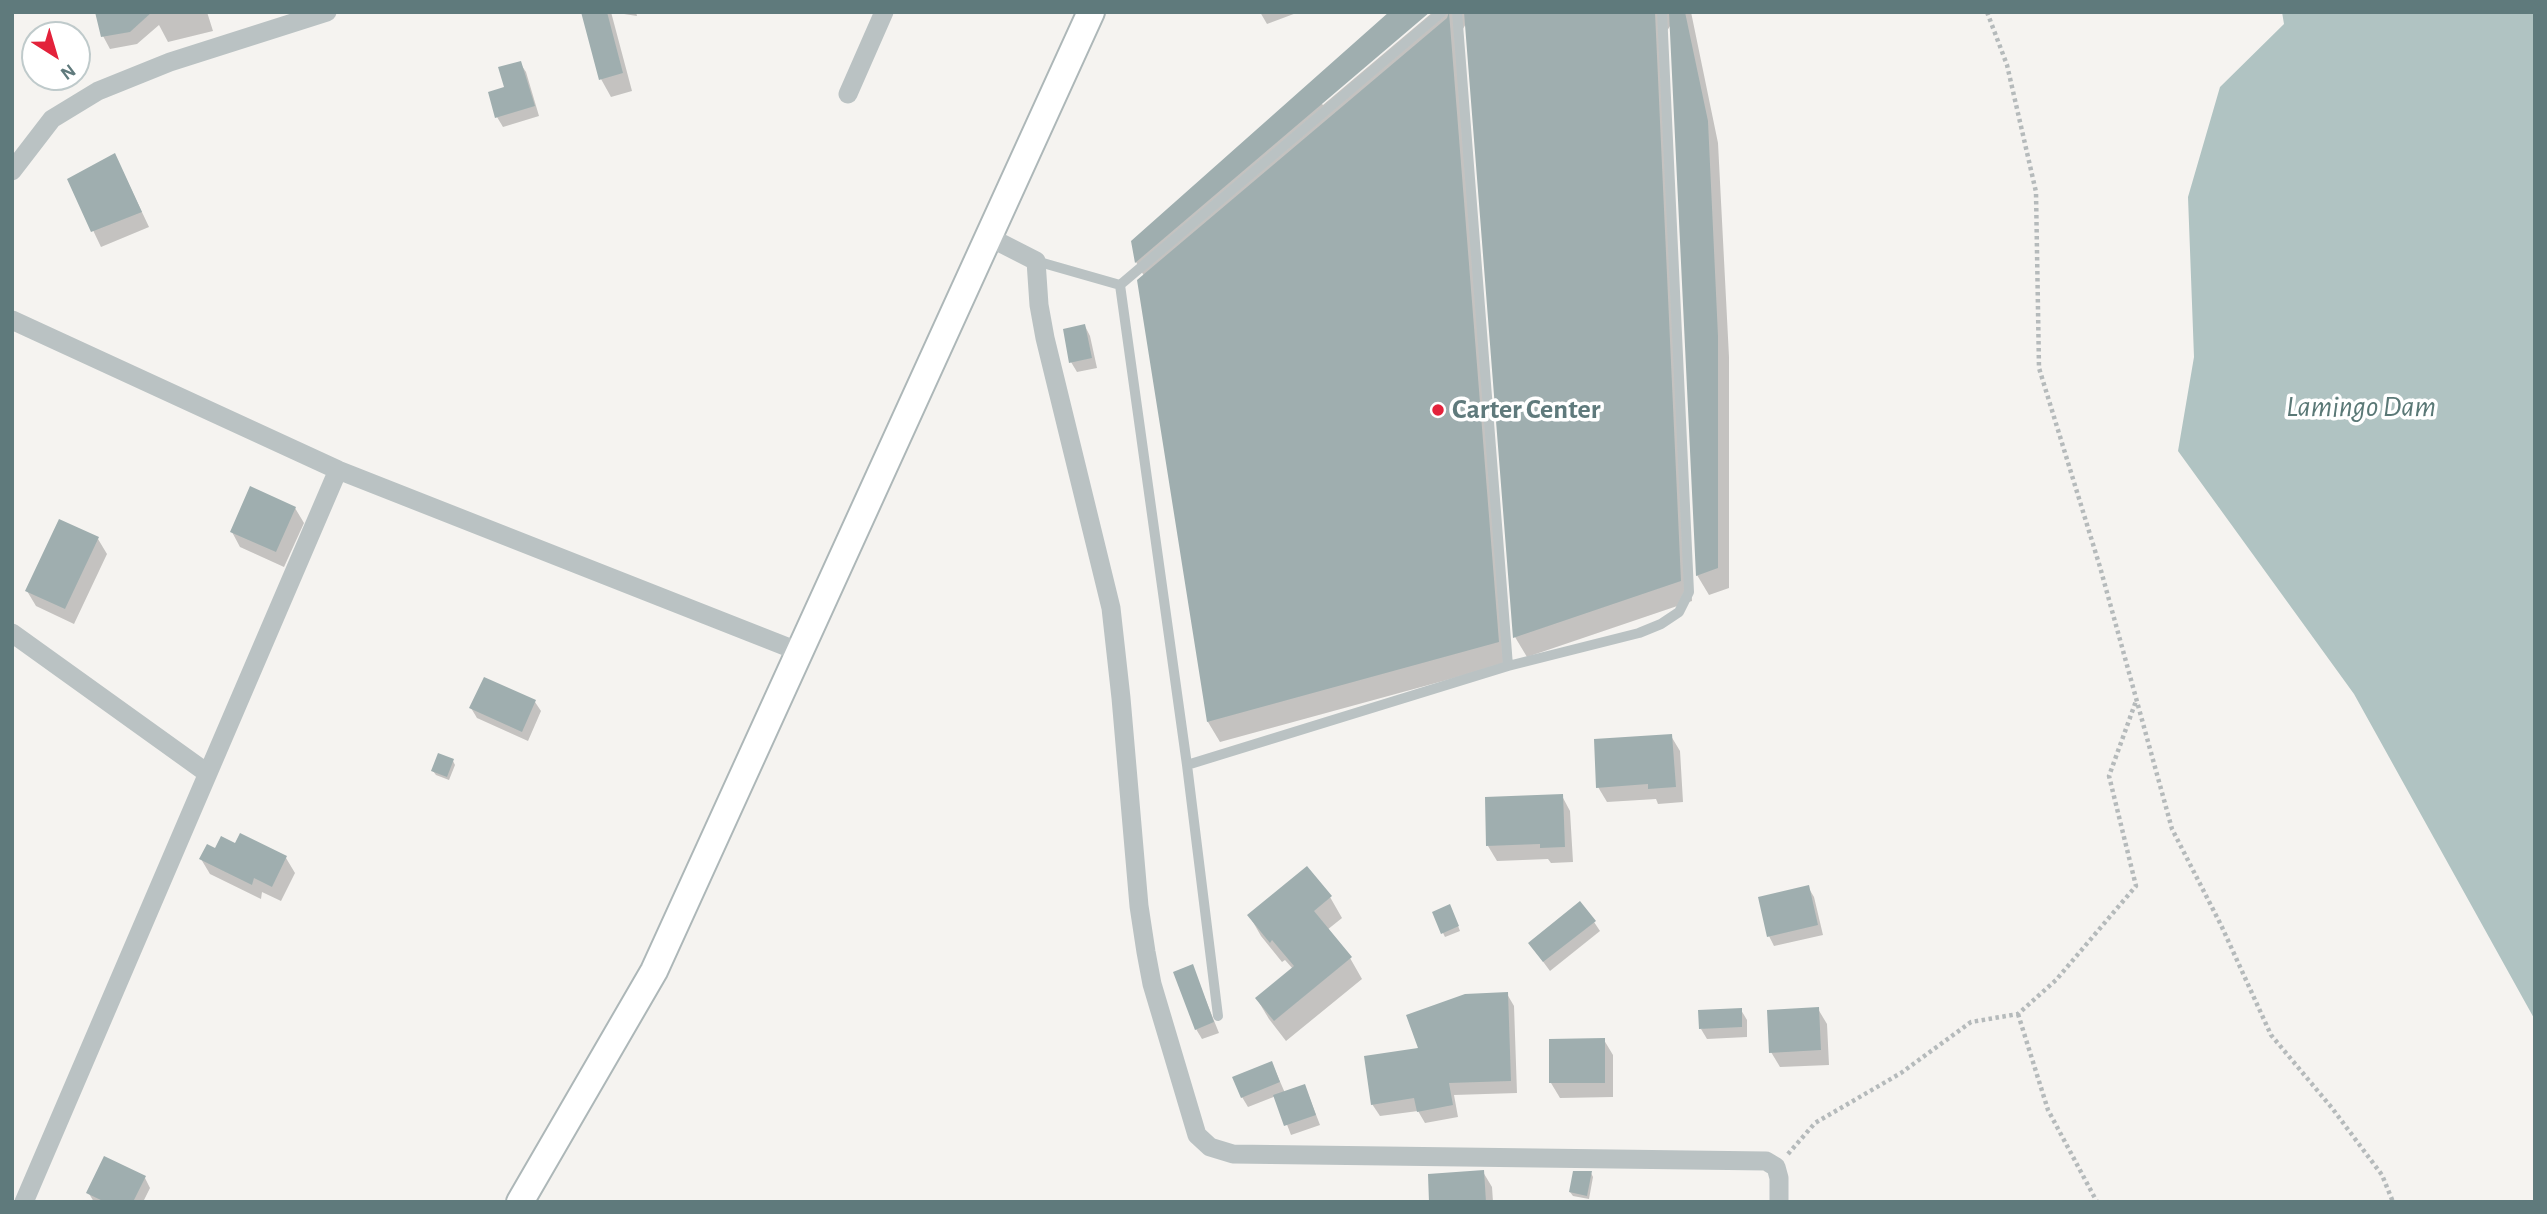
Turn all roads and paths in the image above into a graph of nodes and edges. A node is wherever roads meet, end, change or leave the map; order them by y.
1 (327, 12) edge
2 (884, 12) edge
3 (1091, 12) edge
4 (1442, 12) edge
5 (1457, 12) edge
6 (1662, 12) edge
7 (1987, 12) edge
8 (848, 94) dead end
9 (12, 171) edge
10 (989, 237) junction
11 (1035, 261) junction
12 (1120, 285) junction
13 (12, 320) edge
14 (338, 470) junction
15 (12, 633) edge
16 (800, 652) junction
17 (1508, 666) junction
18 (2136, 700) junction
19 (1187, 765) junction
20 (207, 773) junction
21 (2018, 1014) junction
22 (1218, 1016) dead end
23 (1776, 1167) junction
24 (24, 1202) edge
25 (520, 1202) edge
26 (1779, 1202) edge
27 (2097, 1202) edge
28 (2393, 1202) edge

1 - 9 street
2 - 8 street
3 - 10 main road
4 - 12 lane
5 - 17 lane
6 - 17 lane
7 - 18 path
10 - 11 street
10 - 16 main road
11 - 12 lane
11 - 23 street
12 - 19 lane
13 - 14 street
14 - 16 street
14 - 20 street
15 - 20 street
16 - 25 main road
17 - 19 lane
18 - 21 path
18 - 28 path
19 - 22 lane
20 - 24 street
21 - 23 path
21 - 27 path
23 - 26 street

